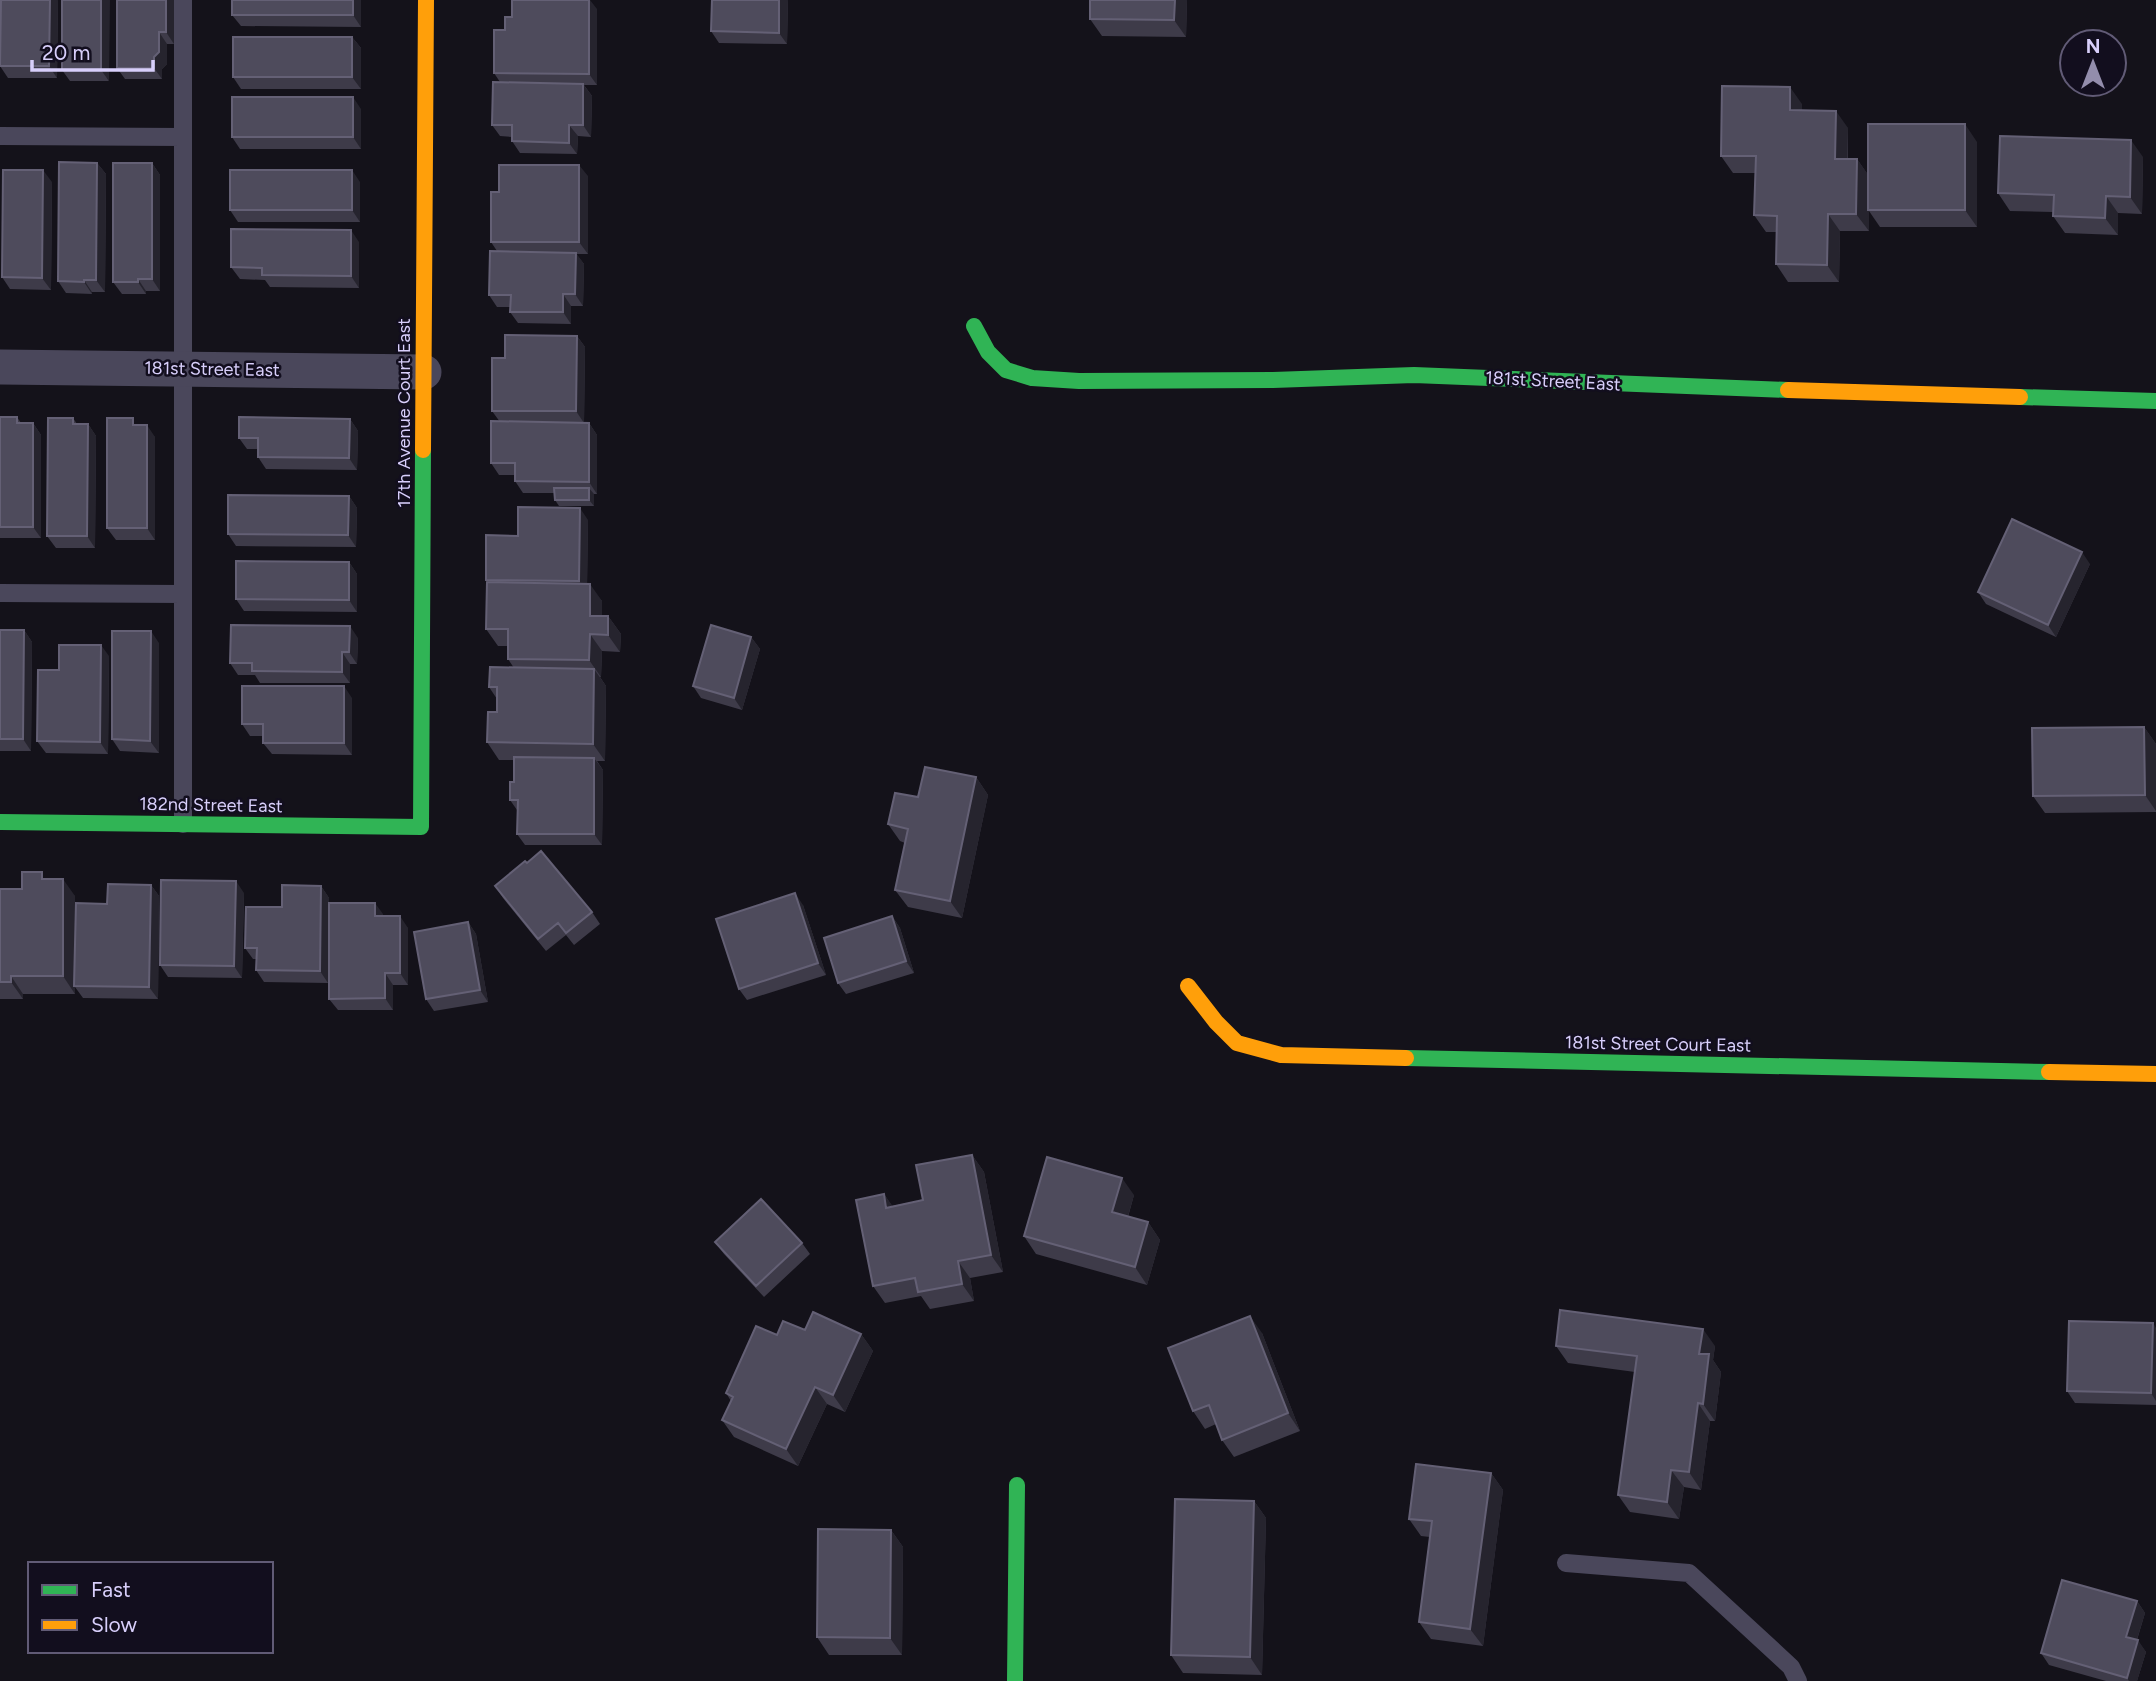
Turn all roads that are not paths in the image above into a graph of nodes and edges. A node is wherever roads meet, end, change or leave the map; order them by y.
1 (183, 0) edge
2 (426, 0) edge
3 (0, 136) edge
4 (183, 137) junction
5 (974, 326) dead end
6 (0, 367) edge
7 (183, 369) junction
8 (424, 372) junction
9 (2156, 401) edge
10 (0, 593) edge
11 (183, 594) junction
12 (0, 822) edge
13 (183, 824) junction
14 (421, 827) joint
15 (1188, 986) dead end
16 (2156, 1074) edge
17 (1017, 1485) dead end
18 (1566, 1563) dead end
19 (1015, 1681) edge
20 (1798, 1681) edge

1 - 4 lane
2 - 8 street, 17th Avenue Court East
3 - 4 lane
4 - 7 lane
5 - 9 street, 181st Street East
6 - 7 street, 181st Street East
7 - 8 street, 181st Street East
7 - 11 lane
8 - 14 street, 17th Avenue Court East
10 - 11 lane
11 - 13 lane
12 - 13 street, 182nd Street East
13 - 14 street, 182nd Street East
15 - 16 street, 181st Street Court East
17 - 19 street
18 - 20 lane

